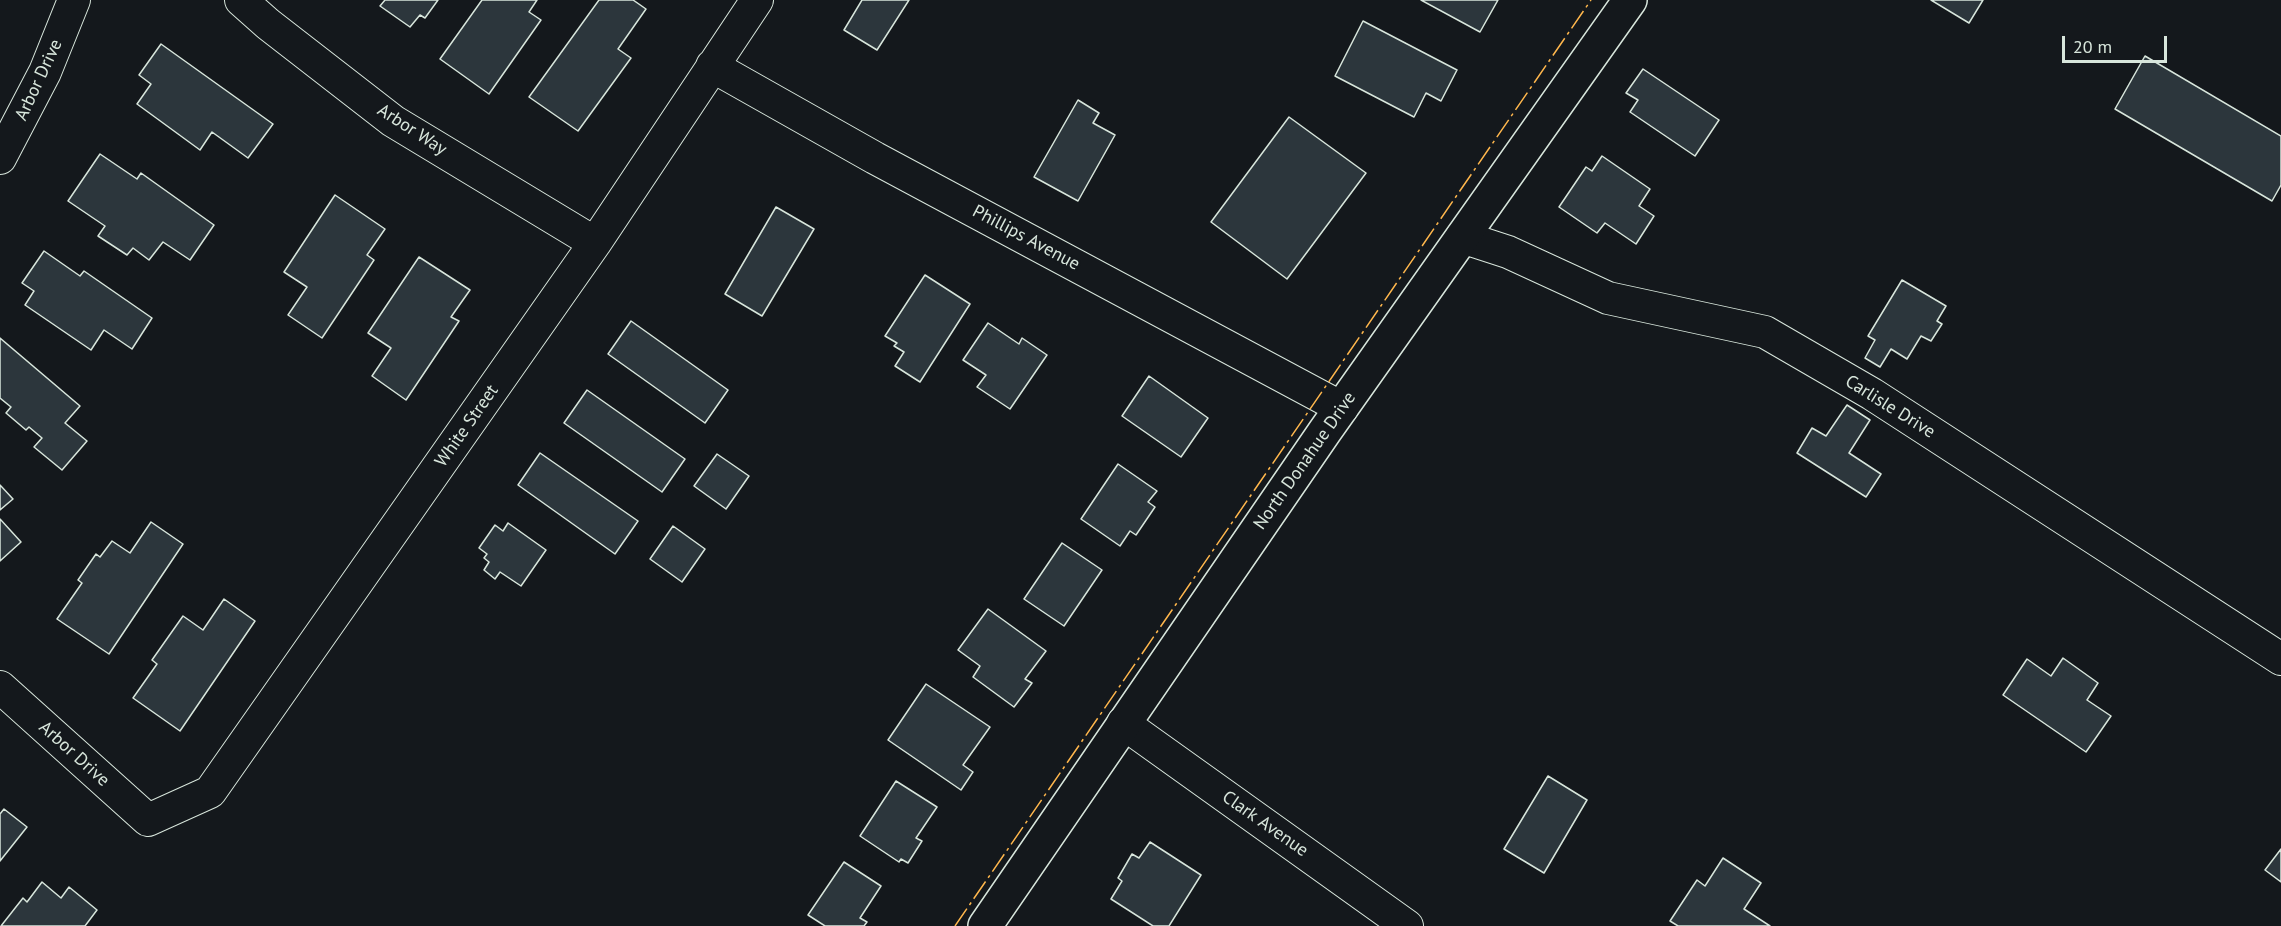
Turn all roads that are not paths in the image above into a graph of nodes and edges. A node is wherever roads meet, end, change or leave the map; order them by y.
1 (74, 0) edge
2 (241, 0) edge
3 (757, 0) edge
4 (1630, 0) edge
5 (712, 66) junction
6 (0, 158) edge
7 (1462, 237) junction
8 (595, 243) junction
9 (1342, 408) junction
10 (2281, 658) edge
11 (0, 687) edge
12 (1123, 723) junction
13 (148, 820) joint
14 (985, 926) edge
15 (1407, 926) edge

1 - 6 street, Arbor Drive
2 - 8 street, Arbor Way
3 - 5 street, White Street
4 - 7 street, North Donahue Drive
5 - 8 street, White Street
5 - 9 street, Phillips Avenue
7 - 9 street, North Donahue Drive
7 - 10 street, Carlisle Drive
8 - 13 street, White Street
9 - 12 street, North Donahue Drive
11 - 13 street, Arbor Drive
12 - 14 street, North Donahue Drive
12 - 15 street, Clark Avenue

